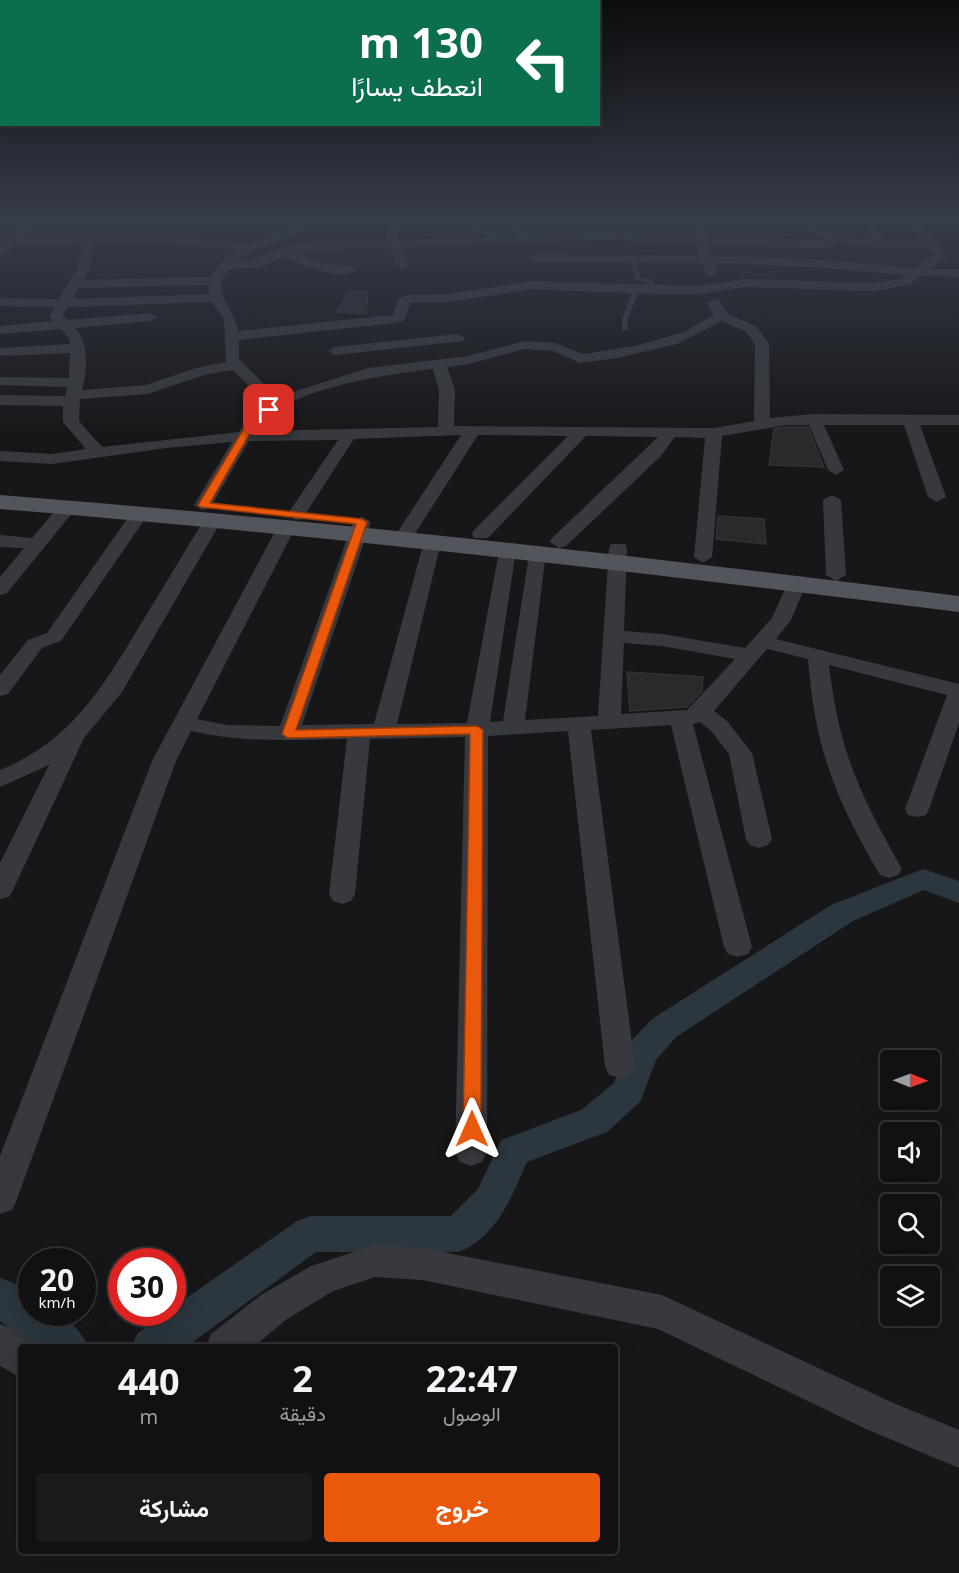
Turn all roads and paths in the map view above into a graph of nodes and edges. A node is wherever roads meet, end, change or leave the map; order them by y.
1 (70, 290) edge
2 (216, 290) edge
3 (498, 290) edge
4 (636, 290) edge
5 (719, 290) edge
6 (216, 298) junction
7 (450, 298) junction
8 (0, 302) edge
9 (62, 303) junction
10 (166, 316) dead end
11 (720, 316) junction
12 (66, 325) junction
13 (326, 327) junction
14 (0, 330) edge
15 (624, 330) dead end
16 (233, 336) junction
17 (458, 338) junction
18 (76, 348) junction
19 (335, 351) junction
20 (0, 352) edge
21 (469, 360) junction
22 (439, 364) junction
23 (235, 365) junction
24 (347, 378) junction
25 (0, 381) edge
26 (74, 393) junction
27 (0, 400) edge
28 (280, 401) junction
29 (814, 419) junction
30 (959, 420) edge
31 (911, 421) junction
32 (762, 422) junction
33 (473, 429) junction
34 (446, 431) junction
35 (582, 431) junction
36 (714, 433) junction
37 (669, 434) junction
38 (295, 435) junction
39 (350, 435) junction
40 (245, 436) junction
41 (97, 452) junction
42 (3, 461) edge
43 (836, 470) dead end
44 (0, 491) edge
45 (937, 497) dead end
46 (832, 500) dead end
47 (0, 502) edge
48 (67, 508) junction
49 (140, 513) junction
50 (208, 513) junction
51 (291, 521) junction
52 (359, 528) junction
53 (406, 533) junction
54 (481, 534) junction
55 (0, 541) edge
56 (432, 542) junction
57 (38, 544) junction
58 (548, 547) junction
59 (507, 550) junction
60 (618, 554) junction
61 (703, 557) junction
62 (836, 574) junction
63 (797, 582) junction
64 (0, 589) edge
65 (959, 591) edge
66 (959, 604) edge
67 (613, 636) junction
68 (754, 648) junction
69 (818, 656) junction
70 (0, 689) edge
71 (959, 691) edge
72 (691, 716) junction
73 (184, 723) junction
74 (609, 724) junction
75 (579, 725) junction
76 (513, 728) junction
77 (477, 730) junction
78 (288, 734) junction
79 (371, 734) junction
80 (75, 735) junction
81 (7, 776) edge
82 (0, 800) edge
83 (916, 809) dead end
84 (759, 839) dead end
85 (889, 869) dead end
86 (0, 890) edge
87 (342, 894) dead end
88 (738, 947) dead end
89 (620, 1066) dead end
90 (471, 1152) dead end
91 (0, 1199) edge
92 (0, 1342) edge
93 (228, 1344) edge
94 (18, 1357) edge
95 (959, 1449) edge

1 - 9 street
2 - 6 street
3 - 7 street
4 - 15 lane
5 - 11 street
6 - 9 street
6 - 16 street
7 - 13 street
7 - 17 street
8 - 9 street
9 - 12 street
10 - 12 street
11 - 21 street
11 - 32 street
12 - 14 street
12 - 18 street
13 - 16 street
13 - 19 street
16 - 23 street
17 - 19 street
17 - 21 street
18 - 20 street
18 - 26 street
19 - 24 street
21 - 22 street
22 - 24 street
22 - 34 street
23 - 26 street
23 - 28 street
24 - 28 street
25 - 26 street
26 - 27 street
26 - 41 street
28 - 38 street
28 - 40 street
29 - 31 street
29 - 32 street
29 - 43 street
30 - 31 street
31 - 45 street
32 - 36 street
33 - 34 street
33 - 35 street
33 - 53 street
34 - 39 street
35 - 37 street
35 - 54 street
36 - 37 street
36 - 61 street
37 - 58 street
38 - 39 street
38 - 40 street
39 - 51 street
40 - 41 street
40 - 50 street
41 - 42 street
44 - 50 main road
46 - 62 street
47 - 48 main road
48 - 49 main road
48 - 57 street
49 - 50 main road
49 - 70 street
50 - 51 main road
50 - 80 street
51 - 52 main road
51 - 73 street
52 - 53 main road
52 - 78 street
53 - 54 main road
53 - 56 main road
54 - 58 main road
55 - 57 street
56 - 59 main road
56 - 79 street
57 - 64 street
58 - 59 main road
58 - 60 main road
58 - 76 street
59 - 77 street
60 - 61 main road
60 - 63 main road
60 - 67 street
61 - 62 main road
62 - 65 main road
63 - 66 main road
63 - 68 street
67 - 68 street
67 - 74 street
68 - 69 street
68 - 72 street
69 - 71 street
69 - 85 street
71 - 83 street
72 - 74 street
72 - 84 street
72 - 88 street
73 - 78 street
73 - 91 street
74 - 75 street
75 - 76 street
75 - 89 street
76 - 77 street
77 - 79 street
77 - 90 street
78 - 79 street
79 - 87 street
80 - 81 street
80 - 86 street
81 - 82 street
92 - 94 street
93 - 95 street

